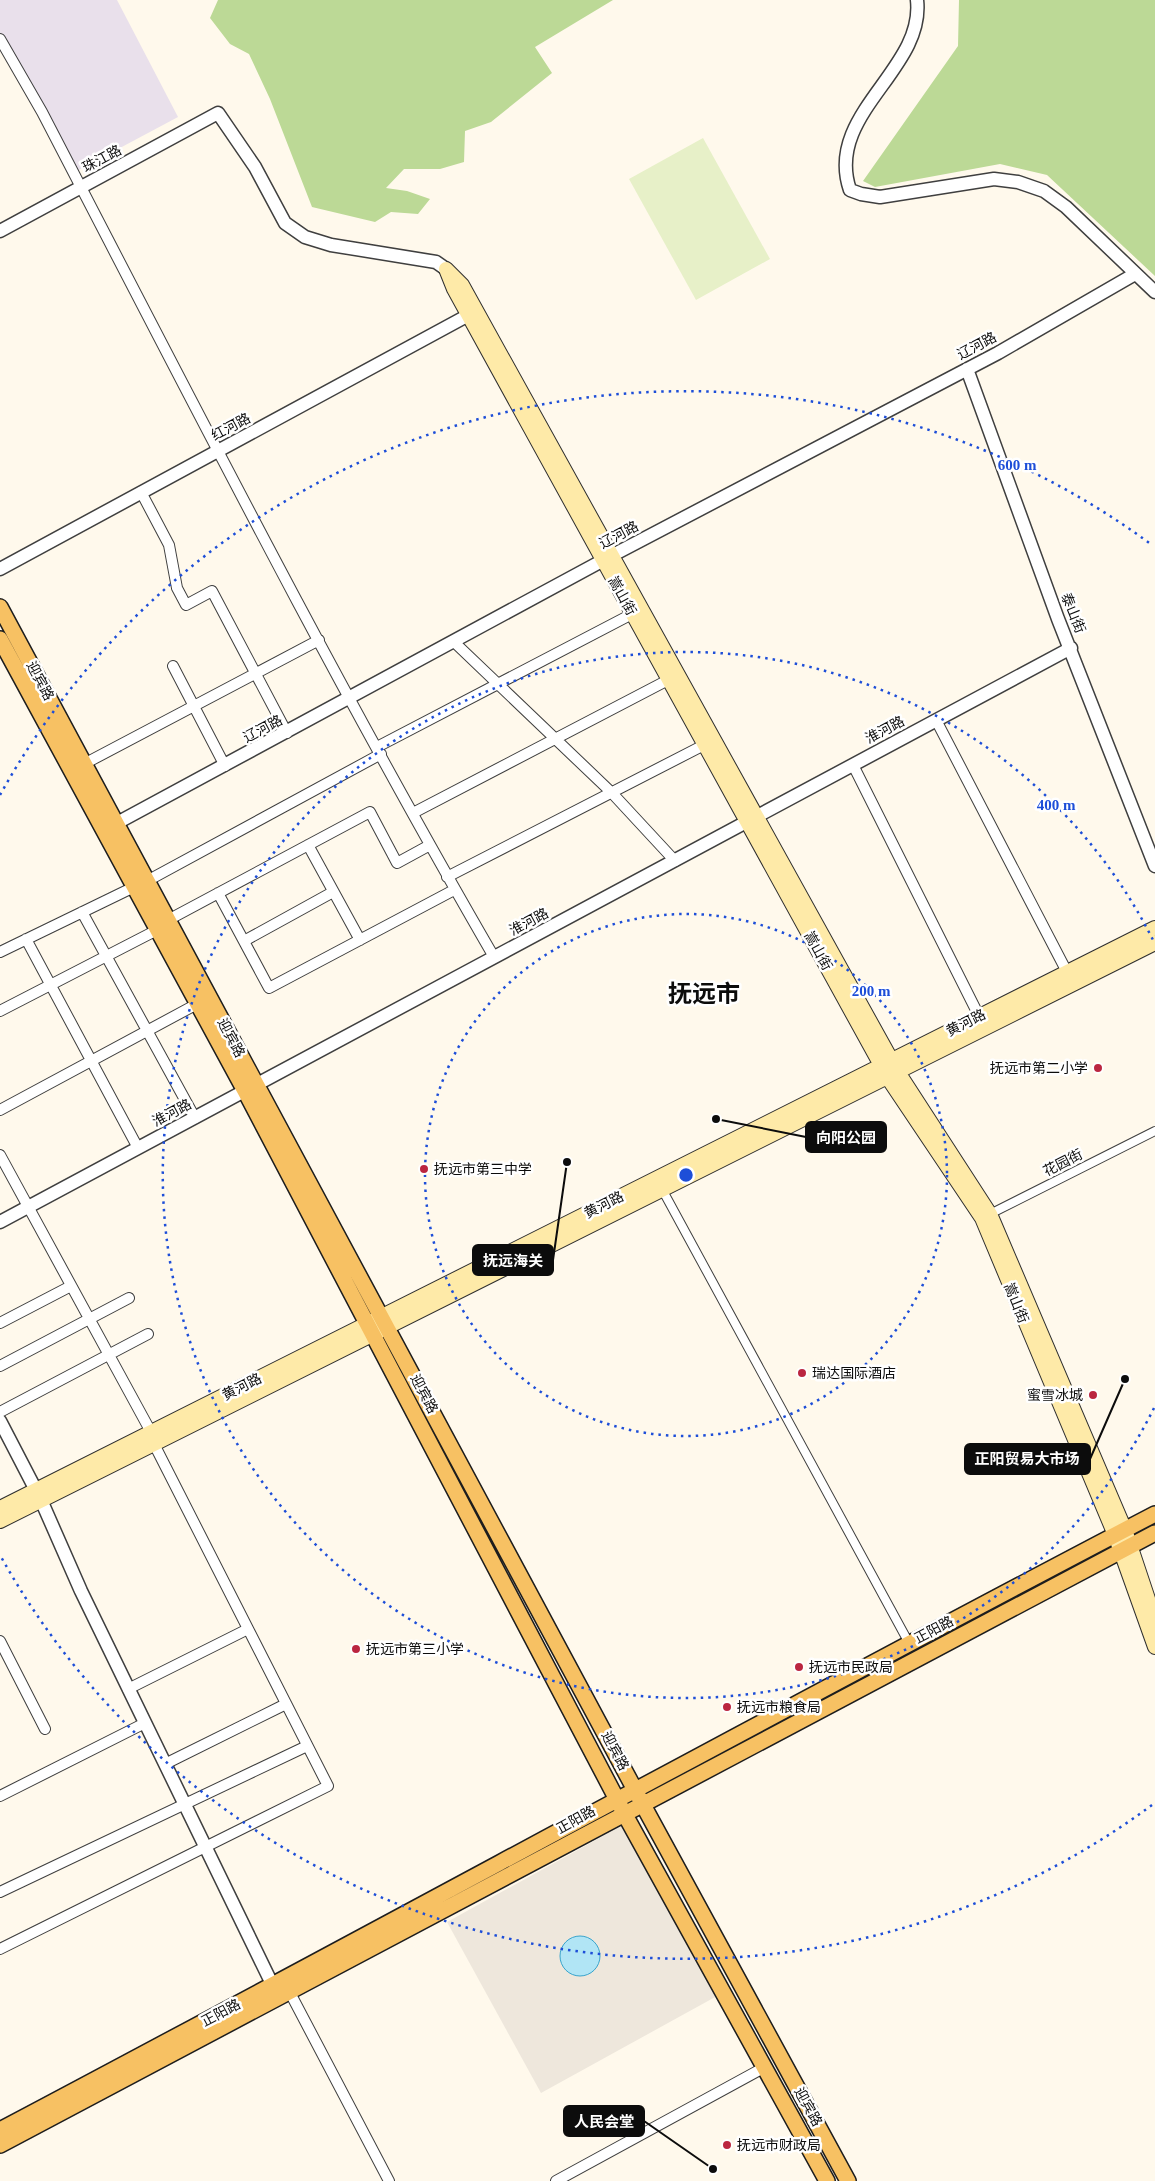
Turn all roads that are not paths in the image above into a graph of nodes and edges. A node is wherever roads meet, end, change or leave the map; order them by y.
1 (917, 0) edge
2 (0, 39) edge
3 (81, 187) junction
4 (0, 231) edge
5 (441, 265) joint
6 (1136, 274) junction
7 (1155, 292) edge
8 (472, 313) junction
9 (967, 369) junction
10 (219, 450) junction
11 (142, 492) junction
12 (607, 558) junction
13 (0, 569) edge
14 (0, 607) edge
15 (632, 614) junction
16 (0, 639) edge
17 (319, 640) junction
18 (453, 641) junction
19 (1071, 648) junction
20 (173, 666) dead end
21 (256, 673) junction
22 (668, 680) junction
23 (500, 684) junction
24 (350, 697) junction
25 (194, 707) junction
26 (936, 720) junction
27 (287, 733) junction
28 (557, 740) junction
29 (704, 745) junction
30 (379, 751) junction
31 (84, 764) junction
32 (852, 765) junction
33 (225, 766) junction
34 (612, 793) junction
35 (413, 814) junction
36 (751, 819) junction
37 (116, 823) junction
38 (308, 845) junction
39 (430, 845) junction
40 (675, 861) junction
41 (1155, 866) edge
42 (447, 877) junction
43 (141, 884) junction
44 (454, 890) junction
45 (333, 892) junction
46 (218, 893) junction
47 (82, 912) junction
48 (162, 925) junction
49 (1155, 928) edge
50 (26, 939) junction
51 (360, 940) junction
52 (244, 941) junction
53 (1155, 943) edge
54 (0, 952) edge
55 (106, 956) junction
56 (494, 958) junction
57 (1067, 972) junction
58 (50, 984) junction
59 (197, 1004) junction
60 (0, 1011) edge
61 (979, 1016) junction
62 (146, 1032) junction
63 (91, 1062) junction
64 (890, 1069) junction
65 (250, 1088) junction
66 (0, 1110) edge
67 (194, 1118) junction
68 (1155, 1131) edge
69 (138, 1148) junction
70 (0, 1156) edge
71 (663, 1191) junction
72 (28, 1207) junction
73 (986, 1216) junction
74 (0, 1222) edge
75 (71, 1286) junction
76 (129, 1298) dead end
77 (90, 1320) junction
78 (385, 1322) junction
79 (0, 1323) edge
80 (370, 1329) junction
81 (148, 1334) dead end
82 (109, 1355) junction
83 (0, 1366) edge
84 (0, 1412) edge
85 (0, 1421) edge
86 (152, 1438) junction
87 (39, 1495) junction
88 (0, 1508) edge
89 (1155, 1514) edge
90 (0, 1521) edge
91 (1120, 1532) junction
92 (1155, 1533) edge
93 (1125, 1548) junction
94 (1155, 1620) edge
95 (248, 1629) junction
96 (0, 1641) edge
97 (909, 1643) junction
98 (1155, 1647) edge
99 (128, 1688) junction
100 (286, 1704) junction
101 (145, 1723) junction
102 (45, 1729) dead end
103 (307, 1746) junction
104 (165, 1764) junction
105 (634, 1789) junction
106 (0, 1796) edge
107 (616, 1798) junction
108 (642, 1803) junction
109 (185, 1804) junction
110 (624, 1813) junction
111 (205, 1846) junction
112 (0, 1892) edge
113 (0, 1949) edge
114 (282, 1986) junction
115 (765, 2067) junction
116 (0, 2130) edge
117 (0, 2145) edge
118 (389, 2181) edge
119 (556, 2181) edge
120 (828, 2181) edge
121 (848, 2181) edge

1 - 6 street
2 - 3 street
3 - 4 street, 珠江路
3 - 5 street, 珠江路
3 - 10 street
5 - 8 main road, 嵩山街
6 - 7 street
6 - 9 street, 辽河路
8 - 10 street, 红河路
8 - 12 main road, 嵩山街
9 - 12 street, 辽河路
9 - 19 street, 泰山街
10 - 11 street, 红河路
10 - 17 street
11 - 13 street, 红河路
11 - 21 street
12 - 15 main road, 嵩山街
12 - 18 street, 辽河路
12 - 36 main road, 嵩山街
14 - 31 main road, 迎宾路
15 - 22 main road, 嵩山街
15 - 23 street
16 - 43 main road, 迎宾路
17 - 21 street
17 - 24 street
18 - 23 street
18 - 24 street, 辽河路
19 - 26 street, 淮河路
19 - 41 street, 泰山街
20 - 25 street
21 - 25 street
21 - 27 street
22 - 28 street
22 - 29 main road, 嵩山街
23 - 28 street
23 - 30 street
24 - 27 street, 辽河路
24 - 30 street
25 - 31 street
25 - 33 street
26 - 32 street, 淮河路
26 - 57 street
27 - 33 street, 辽河路
28 - 34 street
28 - 35 street
29 - 34 street
29 - 36 main road, 嵩山街
30 - 35 street
30 - 43 street
31 - 37 main road, 迎宾路
32 - 36 street, 淮河路
32 - 61 street
33 - 37 street, 辽河路
34 - 40 street
34 - 42 street
35 - 39 street
36 - 40 street, 淮河路
36 - 64 main road, 嵩山街
37 - 43 main road, 迎宾路
38 - 39 street
38 - 45 street
38 - 46 street
39 - 42 street
40 - 56 street, 淮河路
42 - 44 street
43 - 47 street
43 - 48 main road, 迎宾路
44 - 51 street
44 - 56 street
45 - 51 street
45 - 52 street
46 - 48 street
46 - 52 street
47 - 50 street
47 - 55 street
48 - 55 street
48 - 59 main road, 迎宾路
48 - 65 main road, 迎宾路
49 - 57 main road, 黄河路
50 - 54 street
50 - 58 street
51 - 52 street
53 - 64 main road, 黄河路
55 - 58 street
55 - 62 street
56 - 65 street, 淮河路
57 - 61 main road, 黄河路
58 - 60 street
58 - 63 street
59 - 62 street
59 - 65 main road, 迎宾路
61 - 64 main road, 黄河路
62 - 63 street
62 - 67 street
63 - 66 street
63 - 69 street
64 - 71 main road, 黄河路
64 - 73 main road, 嵩山街
64 - 78 main road, 黄河路
65 - 67 street, 淮河路
65 - 78 main road, 迎宾路
65 - 80 main road, 迎宾路
67 - 69 street, 淮河路
68 - 73 street, 花园街
69 - 72 street, 淮河路
70 - 72 street
71 - 78 main road, 黄河路
71 - 97 street
72 - 74 street, 淮河路
72 - 75 street
73 - 91 main road, 嵩山街
75 - 77 street
75 - 79 street
76 - 77 street
77 - 82 street
77 - 83 street
78 - 80 main road, 黄河路
78 - 105 main road, 迎宾路
80 - 86 main road, 黄河路
80 - 107 main road, 迎宾路
81 - 82 street
82 - 84 street
82 - 86 street
85 - 87 street
86 - 87 main road, 黄河路
86 - 95 street
87 - 88 main road, 黄河路
87 - 90 main road, 黄河路
87 - 99 street
89 - 91 main road, 正阳路
91 - 93 main road, 嵩山街
91 - 97 main road, 正阳路
92 - 93 main road, 正阳路
93 - 94 main road, 嵩山街
93 - 98 main road, 嵩山街
93 - 108 main road, 正阳路
95 - 99 street
95 - 100 street
96 - 102 street
97 - 105 main road, 正阳路
99 - 101 street
100 - 103 street
100 - 104 street
101 - 104 street
101 - 106 street
103 - 109 street
103 - 111 street
104 - 109 street
105 - 107 main road, 正阳路
105 - 108 main road, 迎宾路
107 - 110 main road, 迎宾路
107 - 114 main road, 正阳路
108 - 110 main road, 正阳路
108 - 121 main road, 迎宾路
109 - 111 street
109 - 112 street
110 - 114 main road, 正阳路
110 - 115 main road, 迎宾路
111 - 113 street
111 - 114 street
114 - 116 main road, 正阳路
114 - 117 main road, 正阳路
114 - 118 street
115 - 119 street
115 - 120 main road, 迎宾路

